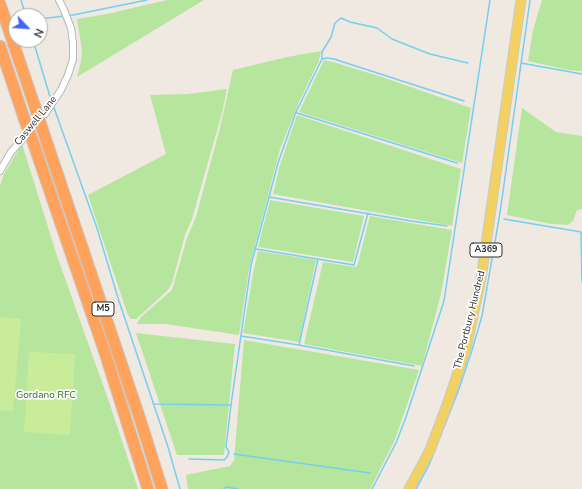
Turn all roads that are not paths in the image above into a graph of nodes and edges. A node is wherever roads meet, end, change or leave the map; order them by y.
1 (59, 0) edge
2 (521, 0) edge
3 (0, 4) edge
4 (0, 46) edge
5 (3, 160) edge
6 (0, 171) edge
7 (148, 489) edge
8 (162, 489) edge
9 (409, 489) edge

1 - 5 street, Caswell Lane
2 - 9 main road, The Portbury Hundred / A369
3 - 8 highway, M5, bridge
4 - 7 highway, M5, bridge
5 - 6 street, Caswell Lane

